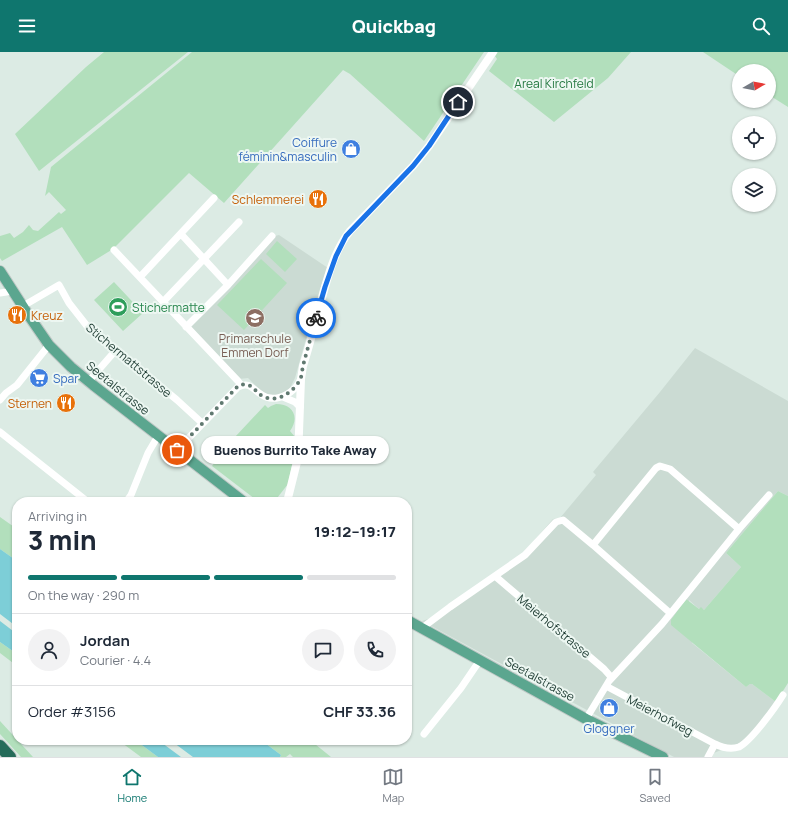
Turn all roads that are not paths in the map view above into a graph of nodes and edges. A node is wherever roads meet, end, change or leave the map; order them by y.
1 (493, 52) edge
2 (214, 198) dead end
3 (240, 222) dead end
4 (181, 234) junction
5 (272, 236) dead end
6 (114, 250) dead end
7 (205, 260) junction
8 (0, 271) edge
9 (140, 277) junction
10 (228, 285) junction
11 (13, 291) junction
12 (0, 293) edge
13 (163, 302) junction
14 (23, 306) junction
15 (186, 327) junction
16 (50, 345) junction
17 (116, 350) junction
18 (301, 379) junction
19 (88, 382) junction
20 (241, 385) junction
21 (283, 397) junction
22 (0, 400) edge
23 (300, 407) junction
24 (202, 424) junction
25 (0, 432) edge
26 (158, 436) junction
27 (177, 450) junction
28 (769, 495) dead end
29 (82, 497) edge
30 (130, 497) edge
31 (238, 497) edge
32 (288, 497) edge
33 (739, 529) junction
34 (593, 545) junction
35 (494, 576) junction
36 (670, 613) junction
37 (412, 623) edge
38 (422, 628) junction
39 (480, 660) junction
40 (612, 678) junction
41 (606, 686) junction
42 (783, 695) dead end
43 (586, 719) junction
44 (424, 734) dead end
45 (715, 744) junction
46 (0, 746) edge
47 (10, 757) edge
48 (662, 757) edge
49 (708, 757) edge

1 - 18 street
2 - 4 street
3 - 7 street
4 - 7 street
4 - 9 street
5 - 10 street
6 - 9 street
7 - 10 street
7 - 13 street
8 - 11 main road, Seetalstrasse
9 - 13 street
10 - 15 street
11 - 12 street
11 - 14 main road, Seetalstrasse
13 - 15 street
14 - 16 main road, Seetalstrasse
14 - 17 street, Stichermattstrasse
15 - 20 street
16 - 19 main road, Seetalstrasse
16 - 22 street
17 - 19 street
17 - 24 street, Stichermattstrasse
18 - 21 street
18 - 23 street
19 - 26 main road, Seetalstrasse
20 - 21 street
20 - 24 street
21 - 23 street
23 - 32 street
24 - 27 street
25 - 29 street
26 - 27 main road, Seetalstrasse
26 - 30 street
27 - 31 main road, Seetalstrasse
28 - 33 street
33 - 34 street
33 - 36 street
34 - 35 street
34 - 36 street
35 - 38 street
35 - 40 street, Meierhofstrasse
36 - 40 street
37 - 38 main road, Seetalstrasse
38 - 39 main road, Seetalstrasse
39 - 43 main road, Seetalstrasse
39 - 44 street
40 - 41 street
41 - 43 street
41 - 45 street, Meierhofweg
42 - 45 street
43 - 48 main road, Seetalstrasse
45 - 49 street
46 - 47 highway

